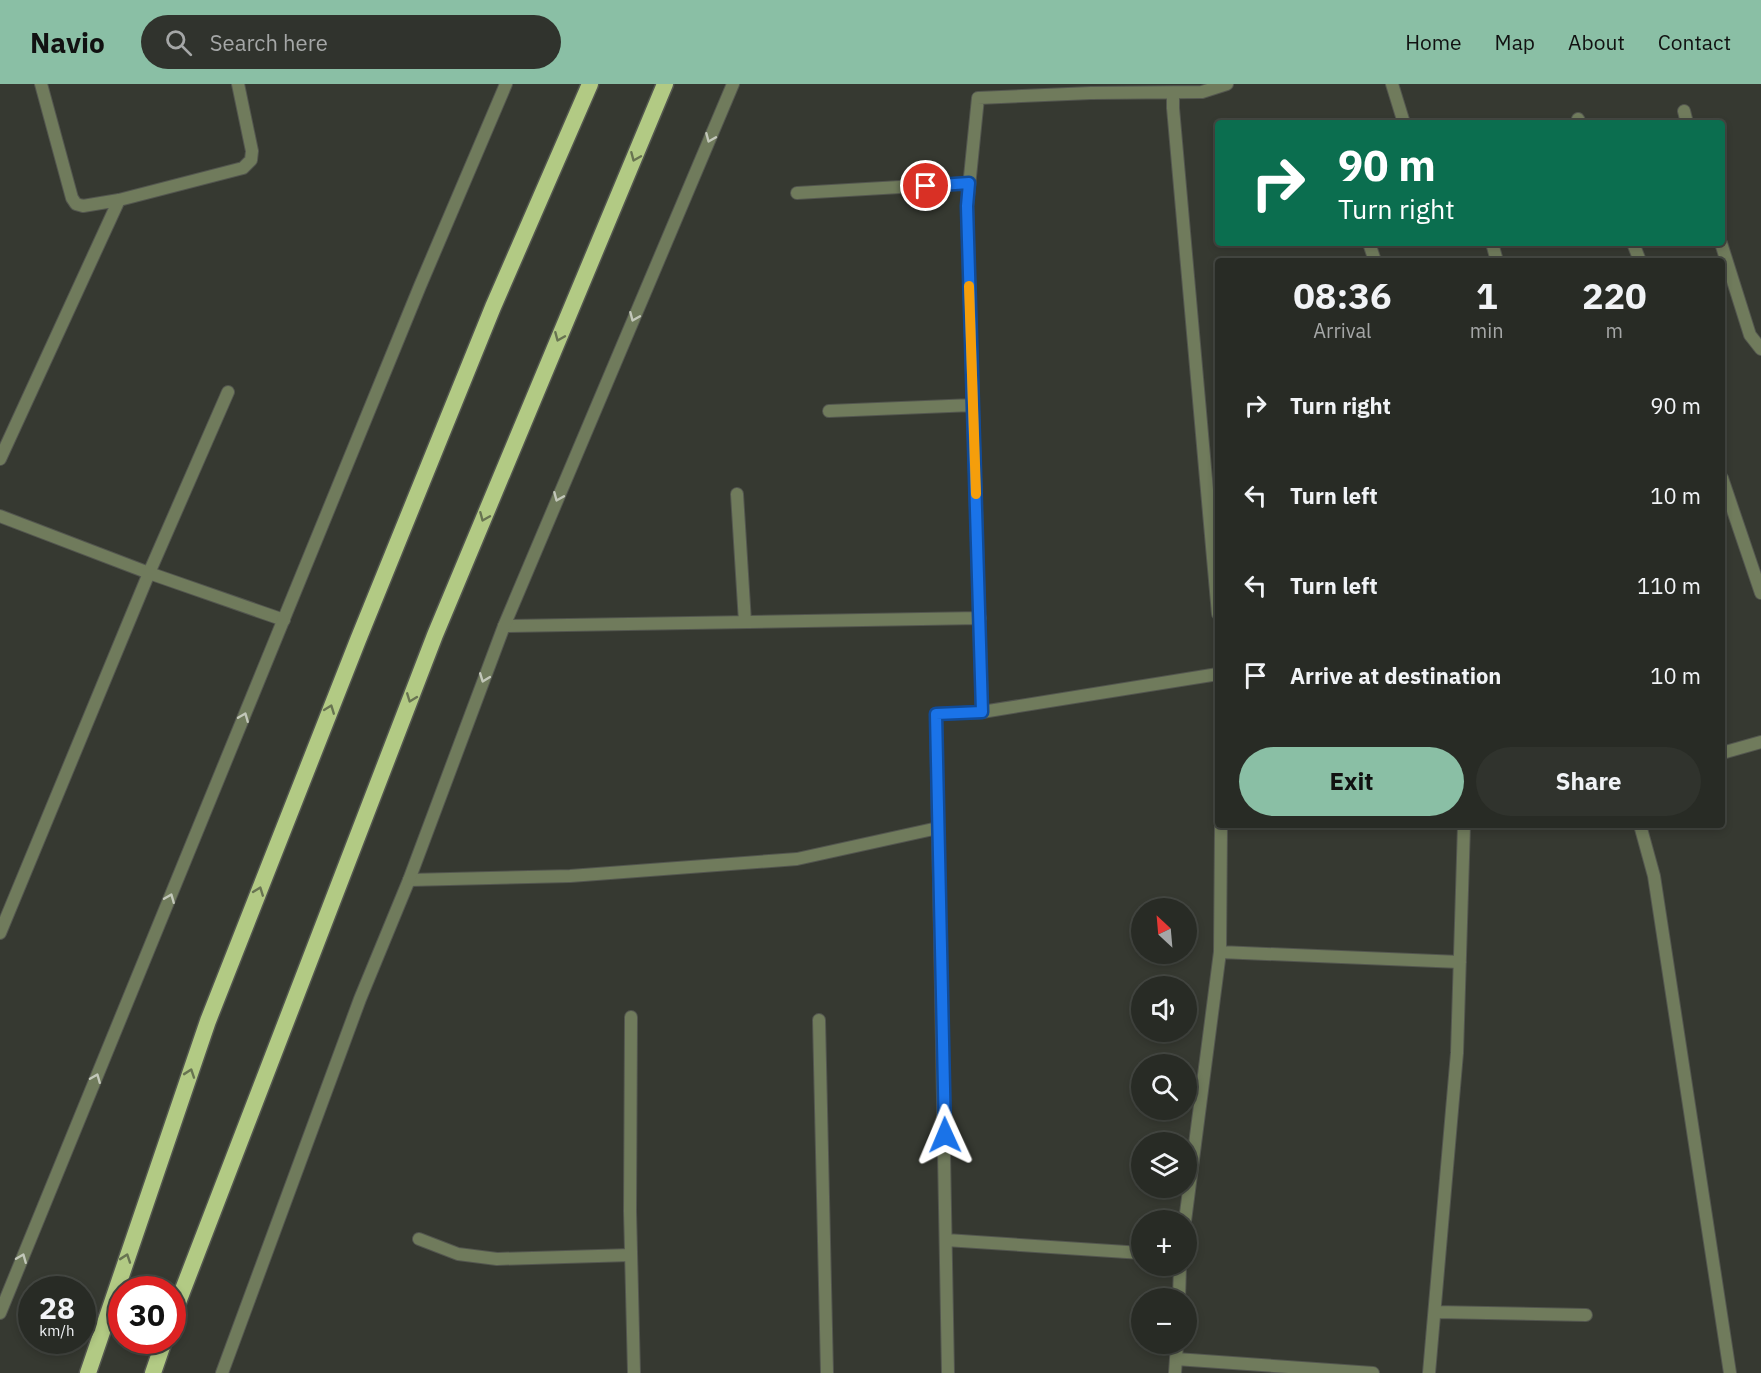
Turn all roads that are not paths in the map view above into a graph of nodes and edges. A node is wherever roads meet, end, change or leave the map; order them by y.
1 (41, 84) edge
2 (238, 84) edge
3 (506, 84) edge
4 (590, 84) edge
5 (665, 84) edge
6 (733, 84) edge
7 (1227, 84) edge
8 (1392, 84) edge
9 (1091, 89) edge
10 (1173, 93) junction
11 (1403, 120) edge
12 (969, 183) junction
13 (797, 193) dead end
14 (119, 200) junction
15 (1722, 246) edge
16 (1761, 349) edge
17 (228, 392) dead end
18 (973, 405) junction
19 (830, 411) dead end
20 (0, 459) edge
21 (1725, 487) edge
22 (737, 494) dead end
23 (0, 516) edge
24 (149, 573) junction
25 (1215, 580) edge
26 (1761, 593) edge
27 (980, 618) junction
28 (284, 620) junction
29 (745, 622) junction
30 (504, 626) junction
31 (1215, 674) edge
32 (982, 712) junction
33 (1761, 742) edge
34 (1725, 752) edge
35 (938, 828) junction
36 (1221, 828) edge
37 (1464, 828) edge
38 (1641, 828) edge
39 (409, 880) junction
40 (0, 933) edge
41 (1220, 952) junction
42 (1460, 963) junction
43 (631, 1017) dead end
44 (819, 1020) dead end
45 (1186, 1210) edge
46 (419, 1239) dead end
47 (946, 1240) junction
48 (1131, 1252) edge
49 (631, 1255) junction
50 (186, 1282) edge
51 (1435, 1312) junction
52 (0, 1313) edge
53 (1586, 1315) dead end
54 (160, 1354) edge
55 (1176, 1354) edge
56 (1176, 1359) junction
57 (88, 1373) edge
58 (153, 1373) edge
59 (222, 1373) edge
60 (634, 1373) edge
61 (827, 1373) edge
62 (948, 1373) edge
63 (1175, 1373) edge
64 (1373, 1373) edge
65 (1429, 1373) edge
66 (1730, 1373) edge

1 - 14 street
2 - 14 street
3 - 28 street
57 -> 4 highway
5 -> 50 highway
6 -> 30 street
7 - 10 street
8 - 11 street
9 - 10 street
9 - 12 street
10 - 25 street
12 - 13 street
12 - 18 street
14 - 20 street
15 - 16 street
17 - 24 street
18 - 19 street
18 - 27 street
21 - 26 street
22 - 29 street
23 - 24 street
24 - 28 street
24 - 40 street
27 - 29 street
27 - 32 street
52 -> 28 street
29 - 30 street
30 -> 39 street
31 - 32 street
32 - 35 street
33 - 34 street
35 - 39 street
35 - 47 street
36 - 41 street
37 - 42 street
38 - 66 street
39 - 59 street
41 - 42 street
41 - 45 street
42 - 51 street
43 - 49 street
44 - 61 street
46 - 49 street
47 - 48 street
47 - 62 street
49 - 60 street
51 - 53 street
51 - 65 street
54 - 58 highway
55 - 56 street
56 - 63 street
56 - 64 street

